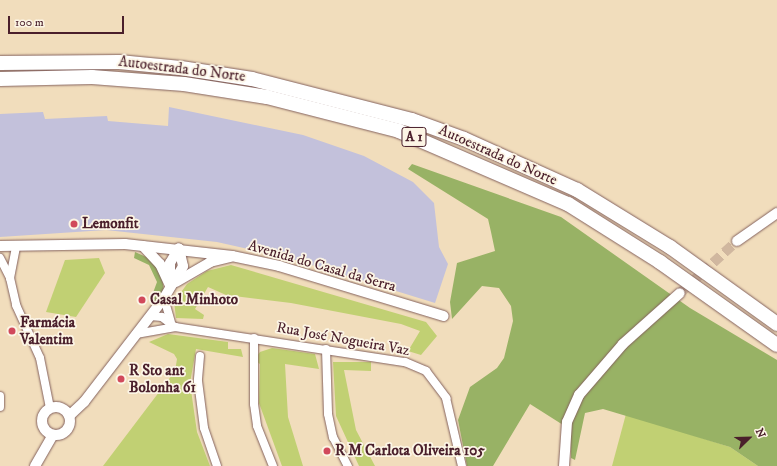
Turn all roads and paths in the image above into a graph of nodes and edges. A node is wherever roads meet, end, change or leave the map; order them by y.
1 (0, 63) edge
2 (0, 79) edge
3 (777, 213) edge
4 (737, 241) tunnel mouth
5 (0, 246) edge
6 (16, 246) junction
7 (143, 246) junction
8 (179, 248) junction
9 (232, 256) junction
10 (0, 258) edge
11 (10, 278) junction
12 (170, 285) junction
13 (680, 292) tunnel mouth
14 (164, 298) junction
15 (150, 316) junction
16 (444, 316) dead end
17 (777, 324) edge
18 (171, 326) junction
19 (136, 334) junction
20 (254, 338) junction
21 (777, 345) edge
22 (326, 350) junction
23 (200, 356) dead end
24 (0, 396) edge
25 (0, 407) edge
26 (50, 408) junction
27 (69, 416) junction
28 (53, 435) junction
29 (35, 466) edge
30 (217, 466) edge
31 (274, 466) edge
32 (348, 466) edge
33 (462, 466) edge
34 (564, 466) edge

1 - 17 highway, Autoestrada do Norte / A 1
2 - 21 highway, Autoestrada do Norte / A 1
3 - 4 street
5 - 6 street, Avenida do Casal da Serra
6 - 7 street, Avenida do Casal da Serra
6 - 11 street
7 - 8 street, Avenida do Casal da Serra
7 - 12 street
8 - 9 street, Avenida do Casal da Serra
8 - 12 street
9 - 12 street
9 - 16 street, Avenida do Casal da Serra
10 - 11 street
11 - 26 street
12 - 14 street
13 - 34 street
14 - 15 street
14 - 18 street
15 - 18 street, Rua José Nogueira Vaz
15 - 19 street
18 - 19 street, Rua José Nogueira Vaz
18 - 20 street, Rua José Nogueira Vaz
19 - 27 street
20 - 22 street, Rua José Nogueira Vaz
20 - 31 street
22 - 32 street
22 - 33 street, Rua José Nogueira Vaz
23 - 30 street
24 - 25 street
26 - 27 street
26 - 28 street
27 - 28 street
28 - 29 street

